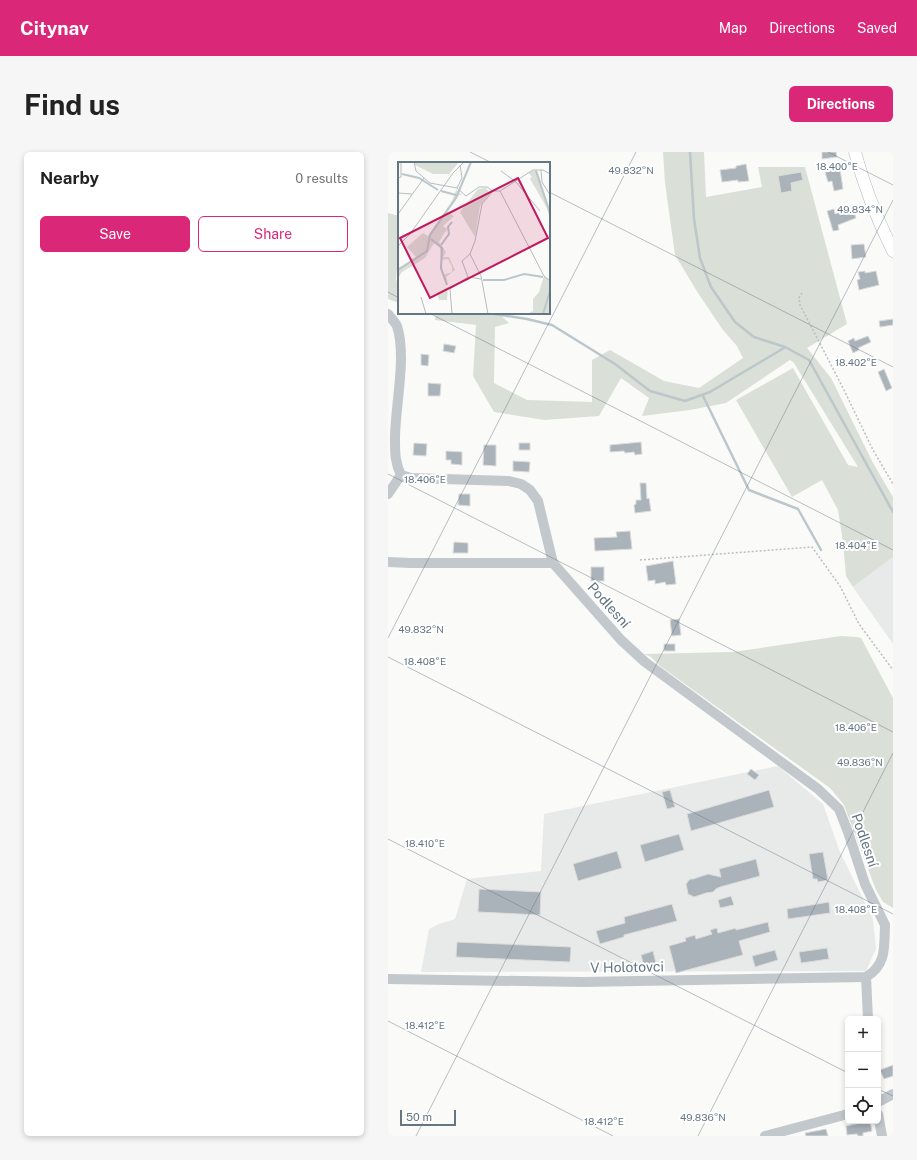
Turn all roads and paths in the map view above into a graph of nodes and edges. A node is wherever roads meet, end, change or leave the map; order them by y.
1 (855, 152) edge
2 (893, 251) edge
3 (802, 293) dead end
4 (388, 314) edge
5 (401, 475) junction
6 (893, 484) edge
7 (388, 494) edge
8 (640, 560) dead end
9 (388, 562) edge
10 (553, 563) junction
11 (893, 670) edge
12 (889, 923) edge
13 (866, 977) junction
14 (388, 979) edge
15 (868, 1016) edge
16 (893, 1094) edge
17 (881, 1100) edge
18 (845, 1115) edge
19 (880, 1124) edge
20 (765, 1136) edge
21 (882, 1136) edge

1 - 2 main road
3 - 6 path
4 - 5 street
5 - 7 street
5 - 10 street, Podlesní
8 - 11 path
9 - 10 street
10 - 12 street, Podlesní
12 - 13 street
13 - 14 street, V Holotovci
13 - 15 street
16 - 17 street
18 - 20 street
19 - 21 street

